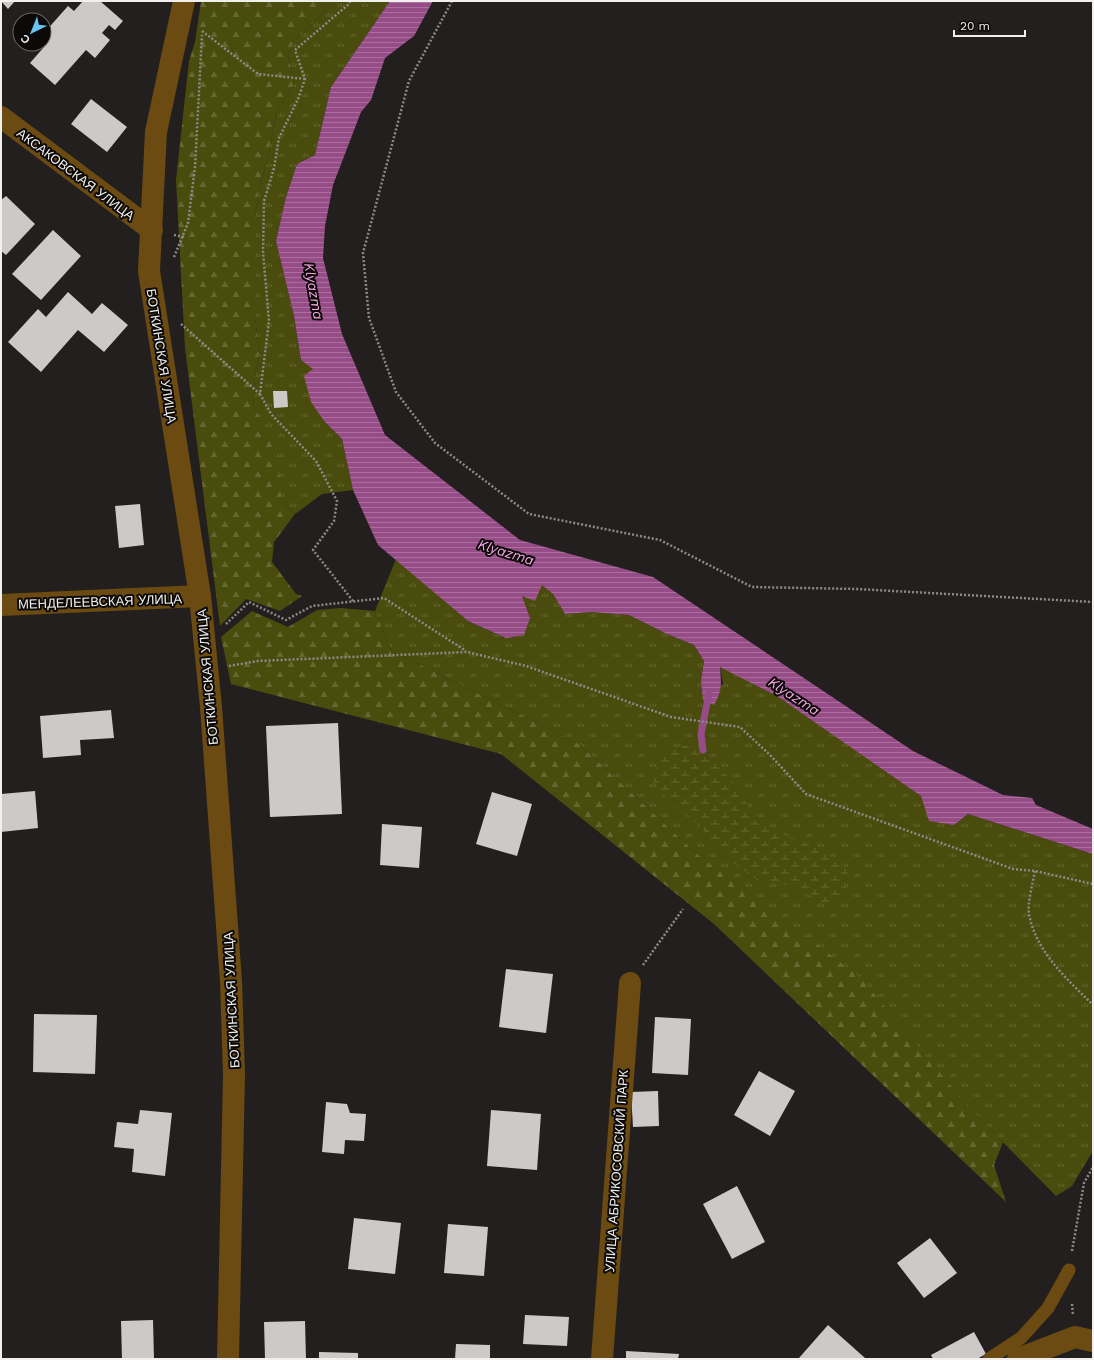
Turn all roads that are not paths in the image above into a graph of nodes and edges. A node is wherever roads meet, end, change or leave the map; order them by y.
1 (184, 1) edge
2 (1, 117) edge
3 (152, 230) junction
4 (200, 596) junction
5 (1, 605) edge
6 (630, 983) road end
7 (1069, 1270) dead end
8 (1093, 1341) edge
9 (228, 1359) edge
10 (602, 1359) edge
11 (989, 1359) edge
12 (1018, 1359) edge

1 - 3 street, БОТКИНСКАЯ УЛИЦА
2 - 3 street, АКСАКОВСКАЯ УЛИЦА
3 - 4 street, БОТКИНСКАЯ УЛИЦА
4 - 5 street, МЕНДЕЛЕЕВСКАЯ УЛИЦА
4 - 9 street, БОТКИНСКАЯ УЛИЦА
6 - 10 street, УЛИЦА АБРИКОСОВСКИЙ ПАРК
7 - 11 lane
8 - 12 street

